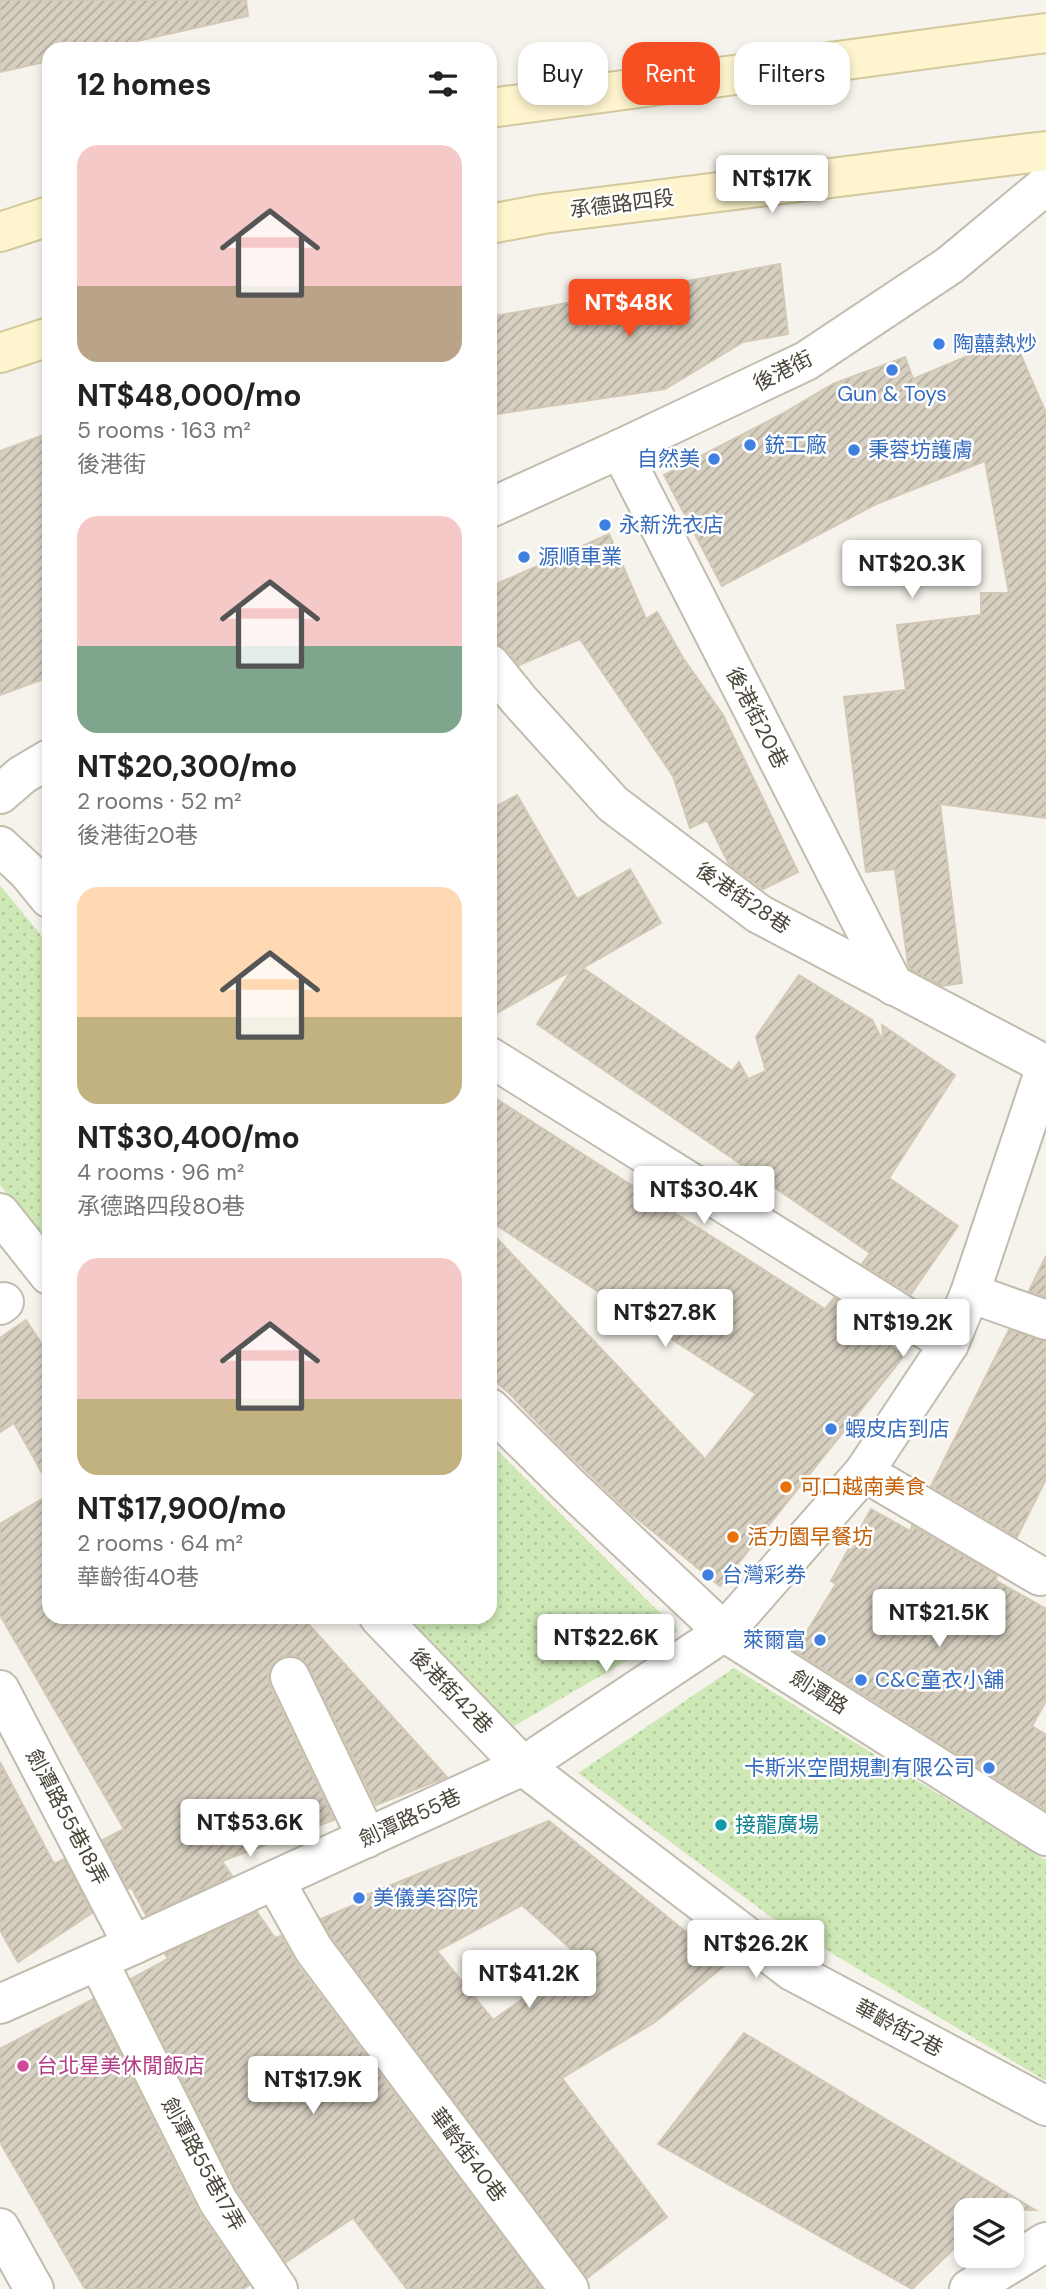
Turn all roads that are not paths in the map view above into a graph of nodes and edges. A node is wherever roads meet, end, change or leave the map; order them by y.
1 (1046, 33) edge
2 (497, 107) edge
3 (1046, 151) edge
4 (1046, 185) edge
5 (42, 218) edge
6 (497, 223) edge
7 (0, 232) edge
8 (42, 339) edge
9 (0, 353) edge
10 (620, 449) junction
11 (497, 505) edge
12 (497, 672) edge
13 (42, 763) edge
14 (0, 794) edge
15 (0, 846) edge
16 (42, 889) edge
17 (894, 986) junction
18 (497, 1061) edge
19 (1046, 1066) edge
20 (0, 1213) edge
21 (42, 1266) edge
22 (970, 1293) junction
23 (1046, 1320) edge
24 (949, 1344) junction
25 (497, 1415) edge
26 (864, 1472) junction
27 (1040, 1576) dead end
28 (386, 1624) edge
29 (724, 1632) junction
30 (290, 1677) dead end
31 (0, 1690) edge
32 (523, 1766) junction
33 (1046, 1836) edge
34 (367, 1838) junction
35 (275, 1881) junction
36 (133, 1945) junction
37 (98, 1961) junction
38 (0, 2004) edge
39 (1046, 2106) edge
40 (0, 2228) edge
41 (1046, 2242) edge
42 (34, 2289) edge
43 (278, 2289) edge
44 (569, 2289) edge
45 (969, 2289) edge

1 - 2 main road
3 - 6 main road, 承德路四段
4 - 10 street, 後港街
5 - 7 main road
8 - 9 main road
10 - 11 street, 後港街
10 - 17 street, 後港街20巷
12 - 17 street, 後港街28巷
13 - 14 street
15 - 16 street
17 - 19 street, 後港街28巷
18 - 24 street
19 - 22 street, 劍潭路55巷
20 - 21 street
22 - 23 street
22 - 24 street, 劍潭路55巷
24 - 26 street, 劍潭路55巷
25 - 29 street, 劍潭路
26 - 27 street
26 - 29 street, 劍潭路55巷
28 - 32 street, 後港街42巷
29 - 32 street, 劍潭路55巷
29 - 33 street, 劍潭路
30 - 34 street
31 - 36 street, 劍潭路55巷18弄
32 - 34 street, 劍潭路55巷
32 - 39 street, 華齡街2巷
34 - 35 street, 劍潭路55巷
35 - 36 street, 劍潭路55巷
35 - 44 street, 華齡街40巷
36 - 37 street, 劍潭路55巷
37 - 38 street, 劍潭路55巷
37 - 43 street, 劍潭路55巷17弄
40 - 42 street
41 - 45 street

